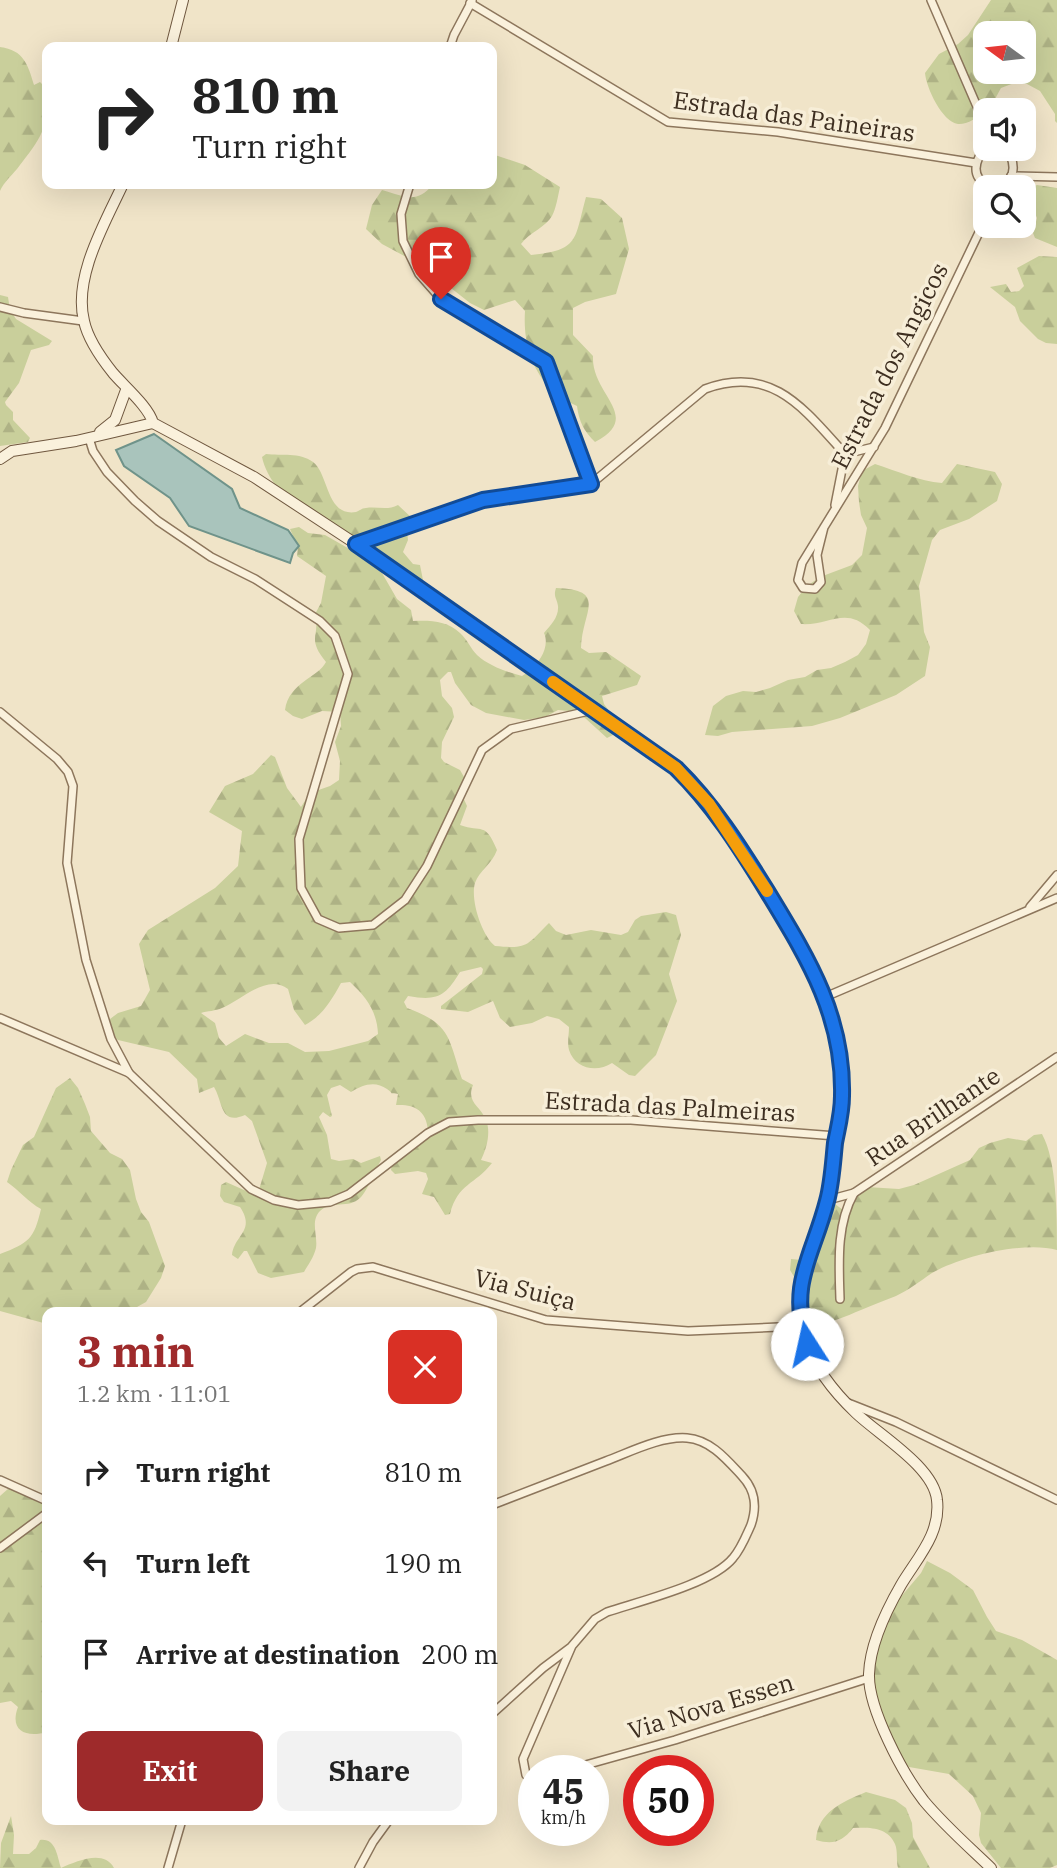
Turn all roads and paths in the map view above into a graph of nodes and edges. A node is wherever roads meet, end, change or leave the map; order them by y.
1 (183, 0) edge
2 (931, 0) edge
3 (471, 2) edge
4 (172, 42) edge
5 (452, 42) edge
6 (973, 98) edge
7 (976, 163) joint
8 (978, 175) edge
9 (1036, 177) edge
10 (1057, 177) edge
11 (121, 189) edge
12 (408, 189) edge
13 (976, 238) edge
14 (0, 307) edge
15 (83, 321) junction
16 (127, 390) junction
17 (153, 423) junction
18 (92, 437) junction
19 (874, 447) junction
20 (845, 454) junction
21 (0, 459) edge
22 (591, 484) junction
23 (833, 512) junction
24 (824, 527) junction
25 (356, 544) junction
26 (593, 710) junction
27 (0, 712) edge
28 (1057, 875) edge
29 (1057, 898) edge
30 (1030, 908) junction
31 (825, 997) junction
32 (0, 1018) edge
33 (1057, 1057) edge
34 (129, 1073) junction
35 (836, 1136) junction
36 (854, 1194) junction
37 (828, 1200) junction
38 (840, 1299) dead end
39 (306, 1307) edge
40 (801, 1326) junction
41 (844, 1401) junction
42 (0, 1480) edge
43 (42, 1499) edge
44 (1057, 1500) edge
45 (497, 1503) edge
46 (42, 1517) edge
47 (0, 1548) edge
48 (571, 1647) junction
49 (869, 1678) junction
50 (497, 1709) edge
51 (525, 1755) edge
52 (609, 1758) edge
53 (180, 1825) edge
54 (385, 1825) edge
55 (168, 1868) edge
56 (359, 1868) edge
57 (991, 1868) edge

1 - 4 main road
2 - 6 street
3 - 5 street
3 - 7 street, Estrada das Paineiras
7 - 8 street
9 - 10 street
11 - 15 main road
12 - 22 street
13 - 19 street, Estrada dos Angicos
14 - 15 street
15 - 16 main road
16 - 17 main road
16 - 18 main road
17 - 18 main road
17 - 25 main road
18 - 21 main road
18 - 26 street
19 - 20 street
19 - 23 street, Estrada dos Angicos
20 - 22 street
20 - 23 street
22 - 25 street
23 - 24 street, Estrada dos Angicos
24 - 24 street, Estrada dos Angicos
25 - 26 main road
26 - 31 main road
27 - 34 street
28 - 30 street
29 - 30 street
30 - 31 street
31 - 35 main road
32 - 34 street, Estrada das Palmeiras
33 - 36 street, Rua Brilhante
34 - 35 street, Estrada das Palmeiras
35 - 37 main road
36 - 37 street, Rua Brilhante
36 - 38 street
37 - 40 main road
39 - 40 street, Via Suiça
40 - 41 main road
41 - 44 street
41 - 49 main road
42 - 43 street
45 - 48 street
46 - 47 street
48 - 50 street
48 - 51 street
49 - 52 street, Via Nova Essen
49 - 57 main road
53 - 55 street
54 - 56 street

